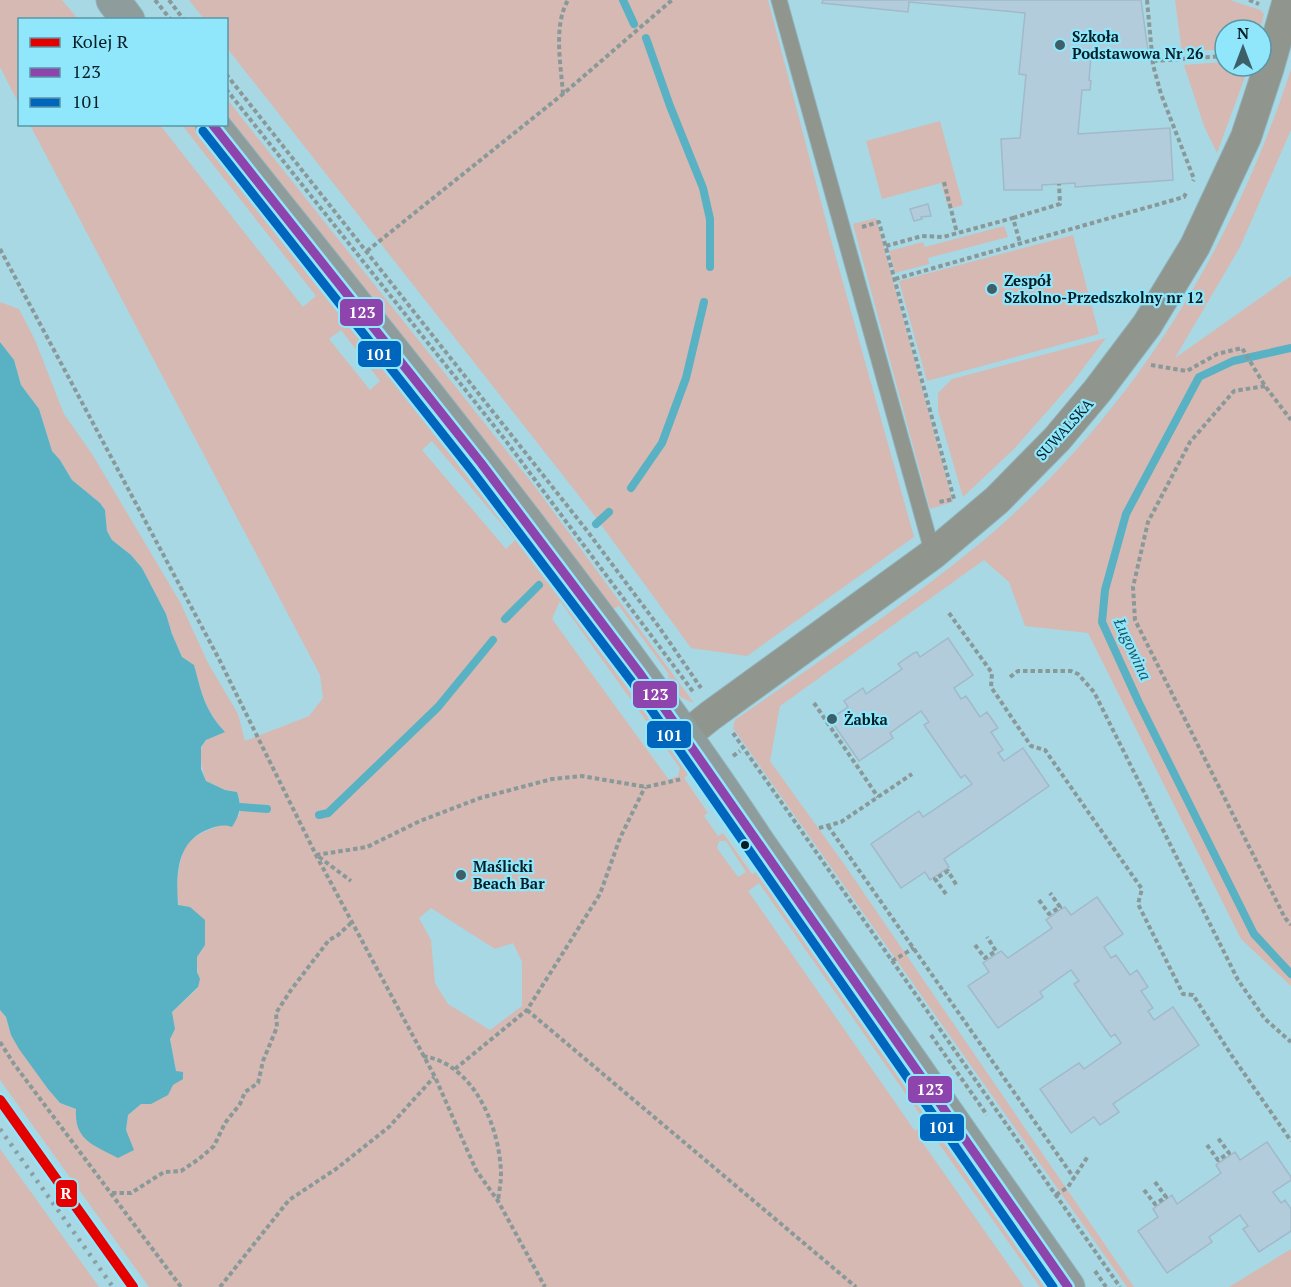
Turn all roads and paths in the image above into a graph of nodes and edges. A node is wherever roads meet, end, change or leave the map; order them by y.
1 (113, 0) edge
2 (155, 0) edge
3 (169, 0) edge
4 (568, 0) edge
5 (672, 0) edge
6 (779, 0) edge
7 (1147, 0) edge
8 (1288, 0) edge
9 (126, 18) edge
10 (169, 18) edge
11 (182, 18) edge
12 (1213, 57) edge
13 (1153, 61) junction
14 (228, 76) edge
15 (562, 94) junction
16 (214, 126) edge
17 (944, 182) dead end
18 (1059, 184) dead end
19 (1013, 218) junction
20 (843, 232) junction
21 (957, 233) junction
22 (1020, 243) junction
23 (886, 246) junction
24 (0, 249) edge
25 (367, 250) junction
26 (895, 279) junction
27 (1127, 352) junction
28 (1265, 386) junction
29 (1291, 420) edge
30 (954, 498) dead end
31 (933, 554) junction
32 (949, 613) dead end
33 (694, 677) junction
34 (1010, 677) dead end
35 (688, 678) dead end
36 (709, 693) dead end
37 (814, 703) dead end
38 (730, 729) dead end
39 (685, 736) junction
40 (912, 774) dead end
41 (689, 779) dead end
42 (645, 787) junction
43 (878, 797) junction
44 (861, 801) dead end
45 (865, 806) junction
46 (828, 826) junction
47 (819, 828) dead end
48 (316, 855) junction
49 (351, 881) dead end
50 (957, 886) dead end
51 (1050, 893) dead end
52 (946, 894) dead end
53 (1039, 900) dead end
54 (352, 922) junction
55 (1291, 925) edge
56 (987, 937) dead end
57 (975, 945) dead end
58 (914, 948) junction
59 (892, 961) junction
60 (527, 1010) junction
61 (0, 1041) edge
62 (1291, 1042) edge
63 (422, 1056) junction
64 (455, 1069) junction
65 (435, 1077) junction
66 (1218, 1138) dead end
67 (1291, 1141) edge
68 (1207, 1145) dead end
69 (1088, 1156) dead end
70 (1074, 1178) junction
71 (1155, 1182) dead end
72 (1144, 1190) dead end
73 (112, 1193) junction
74 (1056, 1195) junction
75 (498, 1201) junction
76 (181, 1287) edge
77 (220, 1287) edge
78 (544, 1287) edge
79 (856, 1287) edge
80 (1068, 1287) edge
81 (1120, 1287) edge

1 - 9 street
2 - 10 path
3 - 11 path
4 - 15 path
5 - 15 path
6 - 20 lane
7 - 13 path
8 - 27 street, SUWALSKA
12 - 13 path
13 - 22 path
14 - 25 path
15 - 25 path
16 - 39 street
17 - 21 path
18 - 19 path
19 - 21 path
19 - 22 path
20 - 23 path
20 - 31 lane
21 - 23 path
22 - 26 path
23 - 26 path
24 - 48 path
25 - 33 path
26 - 30 path
27 - 28 path
27 - 31 street, SUWALSKA
28 - 29 path
28 - 55 path
31 - 39 street, SUWALSKA
32 - 67 path
33 - 35 path
33 - 36 path
34 - 62 path
37 - 43 path
38 - 59 path
39 - 80 street
40 - 43 path
41 - 42 path
42 - 48 path
42 - 60 path
43 - 45 path
44 - 45 path
45 - 46 path
46 - 47 path
46 - 58 path
48 - 49 path
48 - 54 path
50 - 52 path
51 - 53 path
54 - 63 path
54 - 73 path
56 - 57 path
58 - 59 path
58 - 70 path
59 - 74 path
60 - 64 path
60 - 79 path
61 - 73 path
63 - 64 path
63 - 65 path
64 - 75 path
65 - 75 path
65 - 77 path
66 - 68 path
69 - 70 path
70 - 74 path
71 - 72 path
73 - 76 path
74 - 81 path
75 - 78 path

